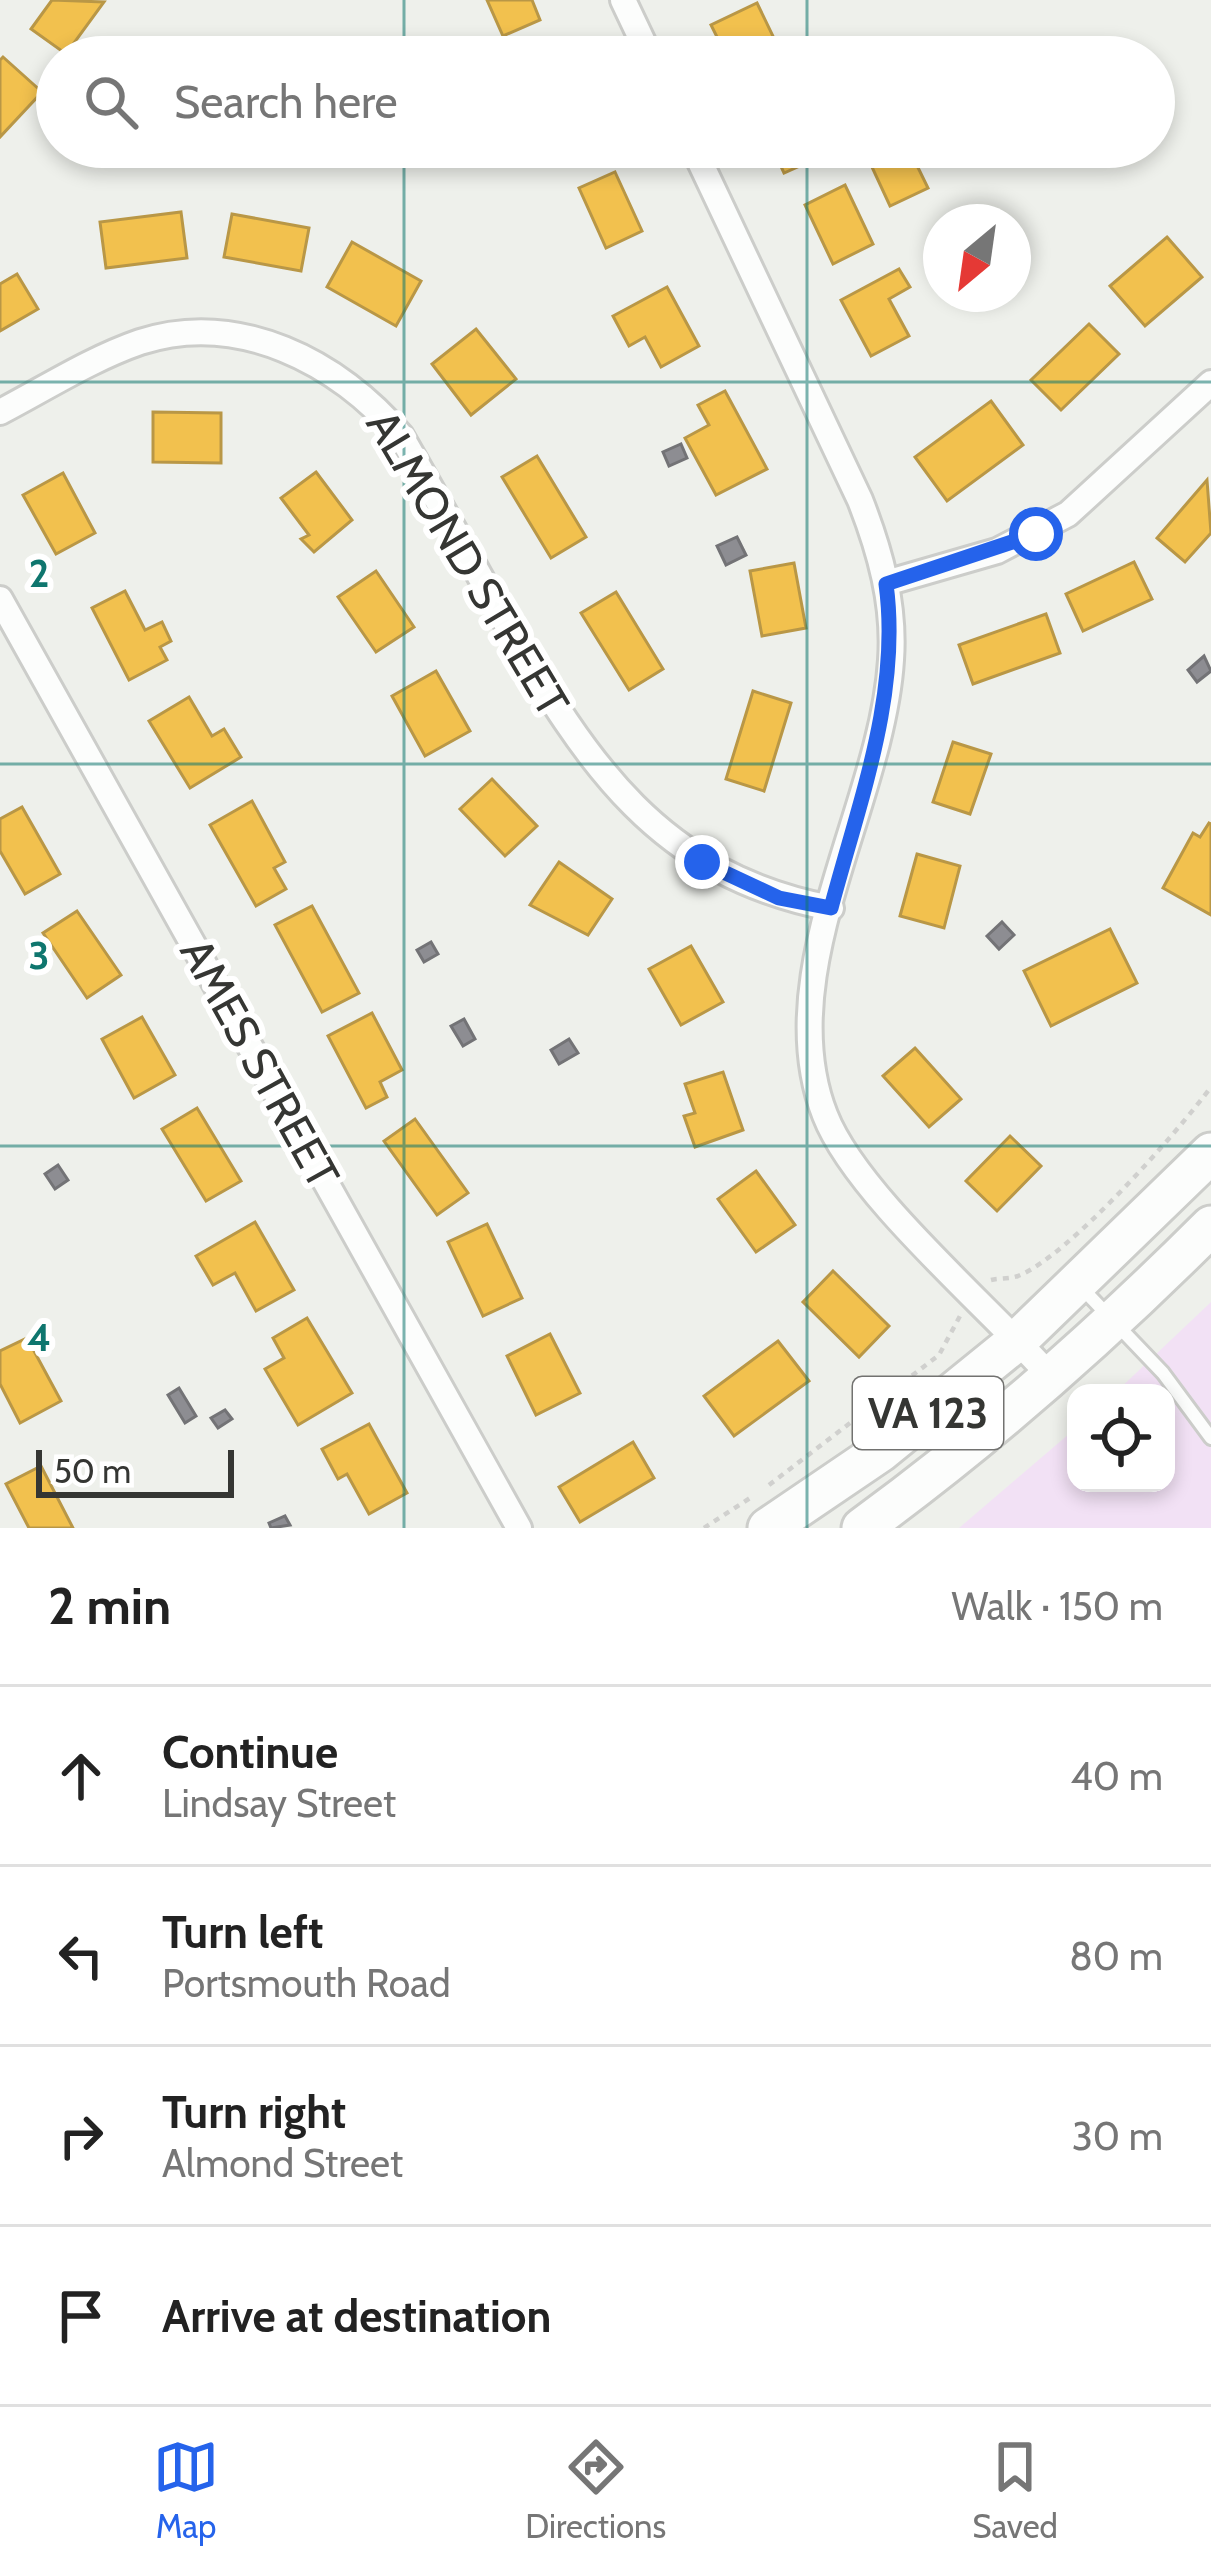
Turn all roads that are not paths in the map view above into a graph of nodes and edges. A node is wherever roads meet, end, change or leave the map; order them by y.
1 (623, 0) edge
2 (640, 36) edge
3 (703, 168) edge
4 (1211, 383) edge
5 (0, 412) edge
6 (886, 584) junction
7 (0, 599) edge
8 (831, 908) junction
9 (1211, 1153) edge
10 (1211, 1226) edge
11 (1077, 1283) junction
12 (1113, 1323) junction
13 (1018, 1340) junction
14 (1051, 1377) junction
15 (1211, 1438) edge
16 (519, 1528) edge
17 (768, 1528) edge
18 (862, 1528) edge

1 - 2 street
3 - 6 street
4 - 6 street
5 - 8 street, ALMOND STREET
6 - 8 street
7 - 16 street, AMES STREET
8 - 13 street
9 - 11 main road, VA 123
10 - 12 main road, VA 123
11 - 12 lane
11 - 13 main road, VA 123
12 - 14 main road, VA 123
12 - 15 lane
13 - 14 street
13 - 17 main road, VA 123
14 - 18 main road, VA 123

